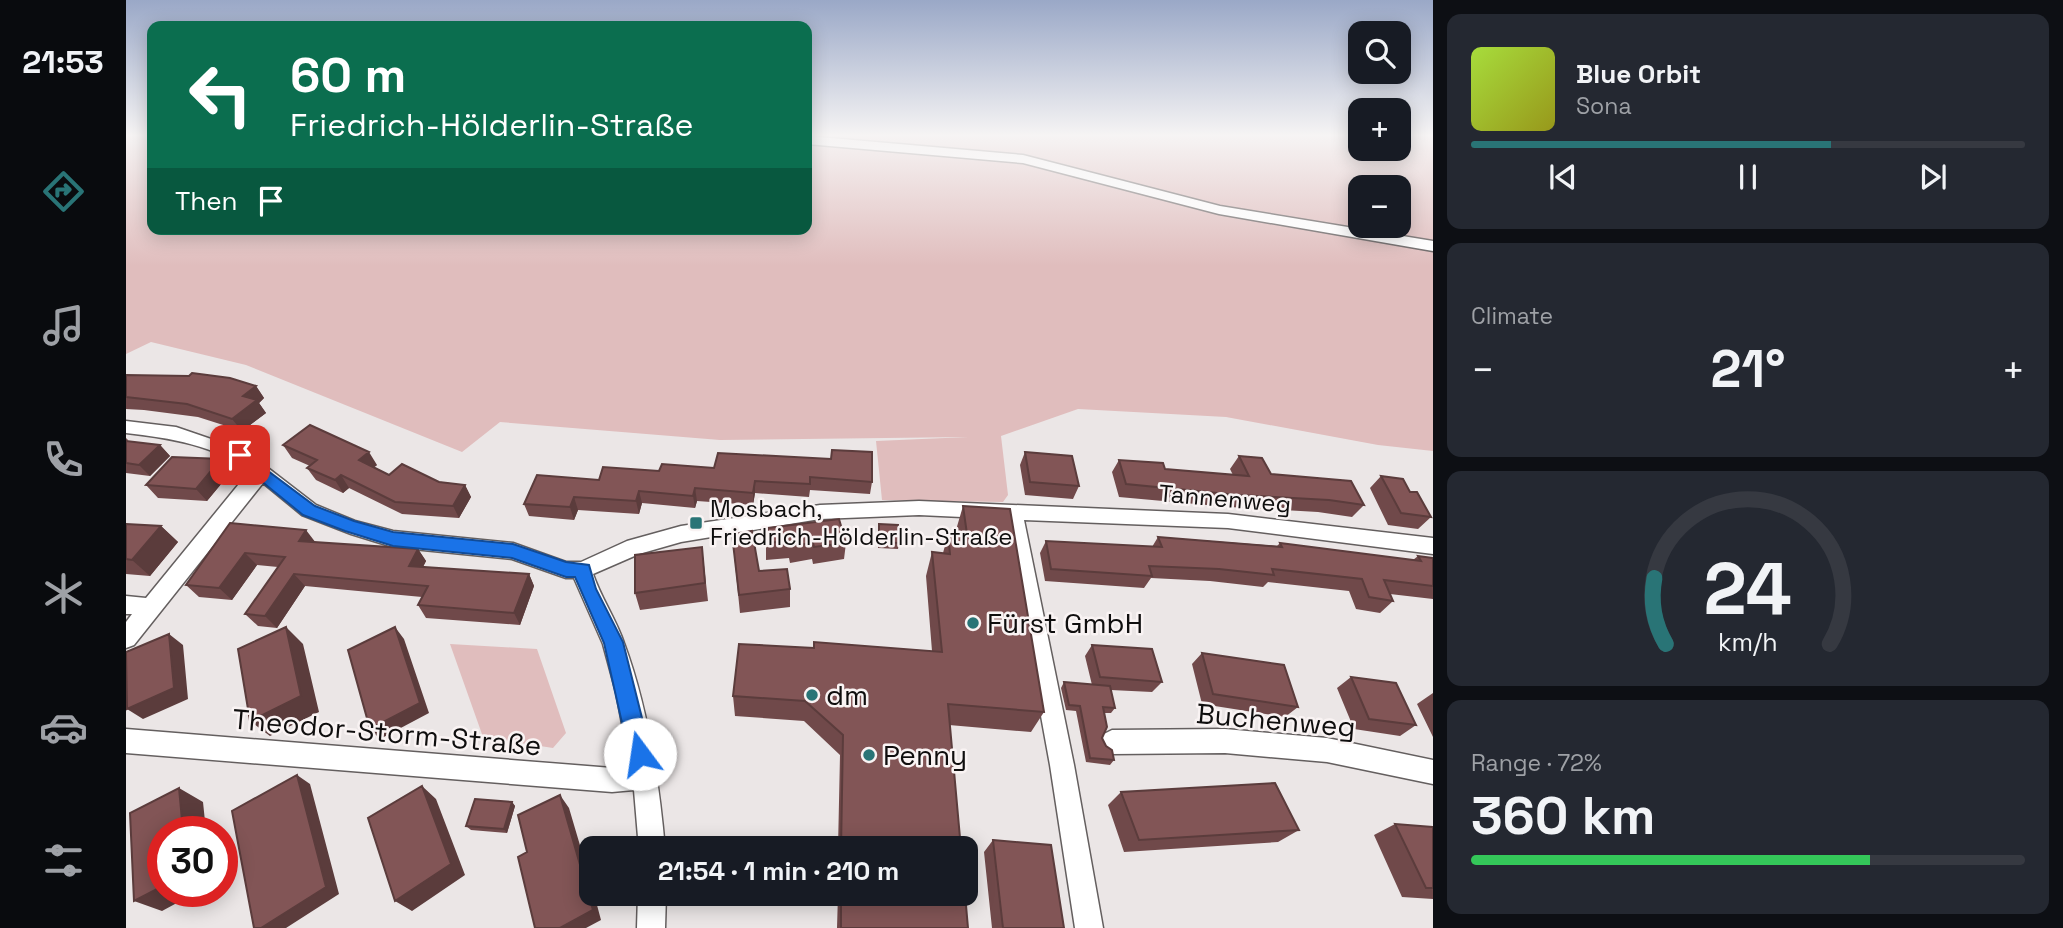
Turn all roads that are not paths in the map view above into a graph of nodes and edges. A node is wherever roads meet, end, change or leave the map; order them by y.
1 (1107, 179) edge
2 (1433, 246) edge
3 (126, 427) edge
4 (263, 473) junction
5 (1013, 511) junction
6 (1433, 546) edge
7 (582, 570) junction
8 (126, 606) edge
9 (150, 607) junction
10 (126, 638) edge
11 (126, 741) edge
12 (1112, 742) dead end
13 (1433, 772) edge
14 (643, 777) junction
15 (650, 836) edge
16 (651, 906) edge
17 (650, 928) edge
18 (1089, 928) edge

1 - 2 street
3 - 4 street
4 - 7 street
4 - 9 street
5 - 6 street, Tannenweg
5 - 7 street, Tannenweg
5 - 18 street
7 - 14 street
8 - 9 street
9 - 10 street
11 - 14 street, Theodor-Storm-Straße
12 - 13 street, Buchenweg
14 - 15 street
16 - 17 street

